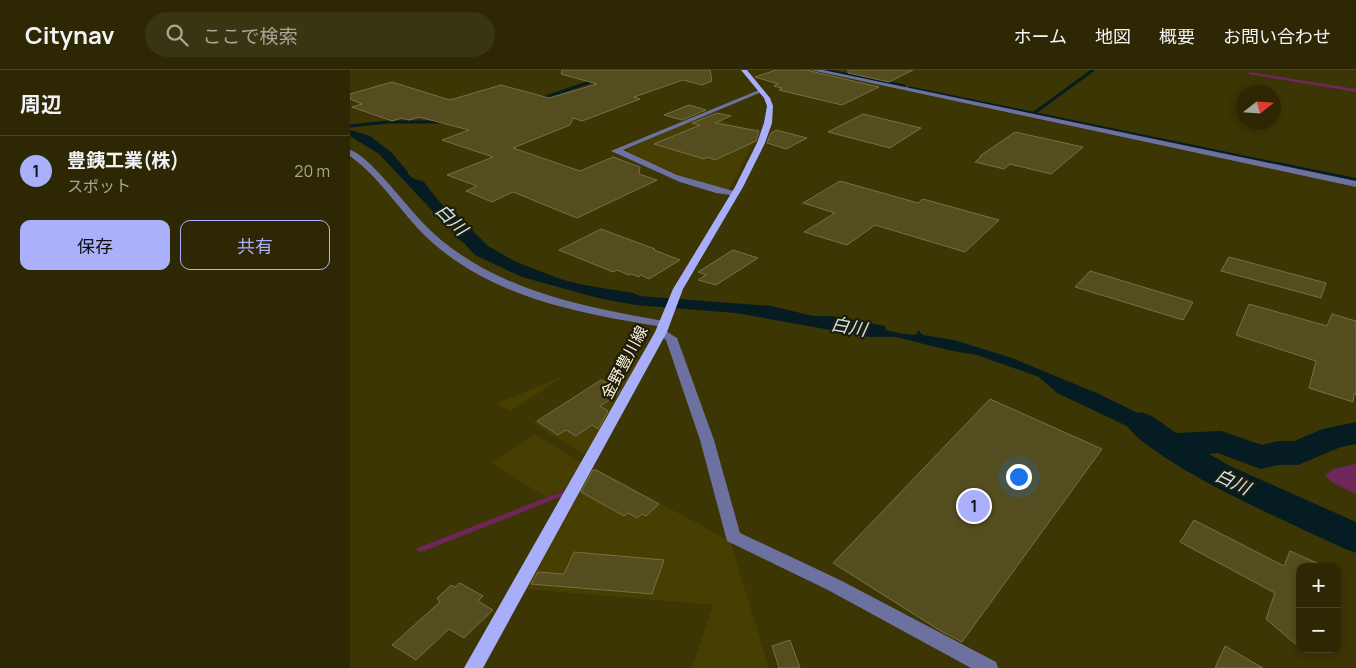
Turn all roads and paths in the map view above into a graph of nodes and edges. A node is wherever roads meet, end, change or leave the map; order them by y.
1 (744, 70) edge
2 (814, 70) edge
3 (761, 91) junction
4 (350, 152) edge
5 (1356, 184) edge
6 (734, 194) junction
7 (664, 324) junction
8 (473, 668) edge
9 (988, 668) edge

1 - 3 main road, 金野豊川線
2 - 5 street
3 - 6 main road, 金野豊川線
3 - 6 street
4 - 7 street
6 - 7 main road, 金野豊川線
7 - 8 main road, 金野豊川線
7 - 9 street

